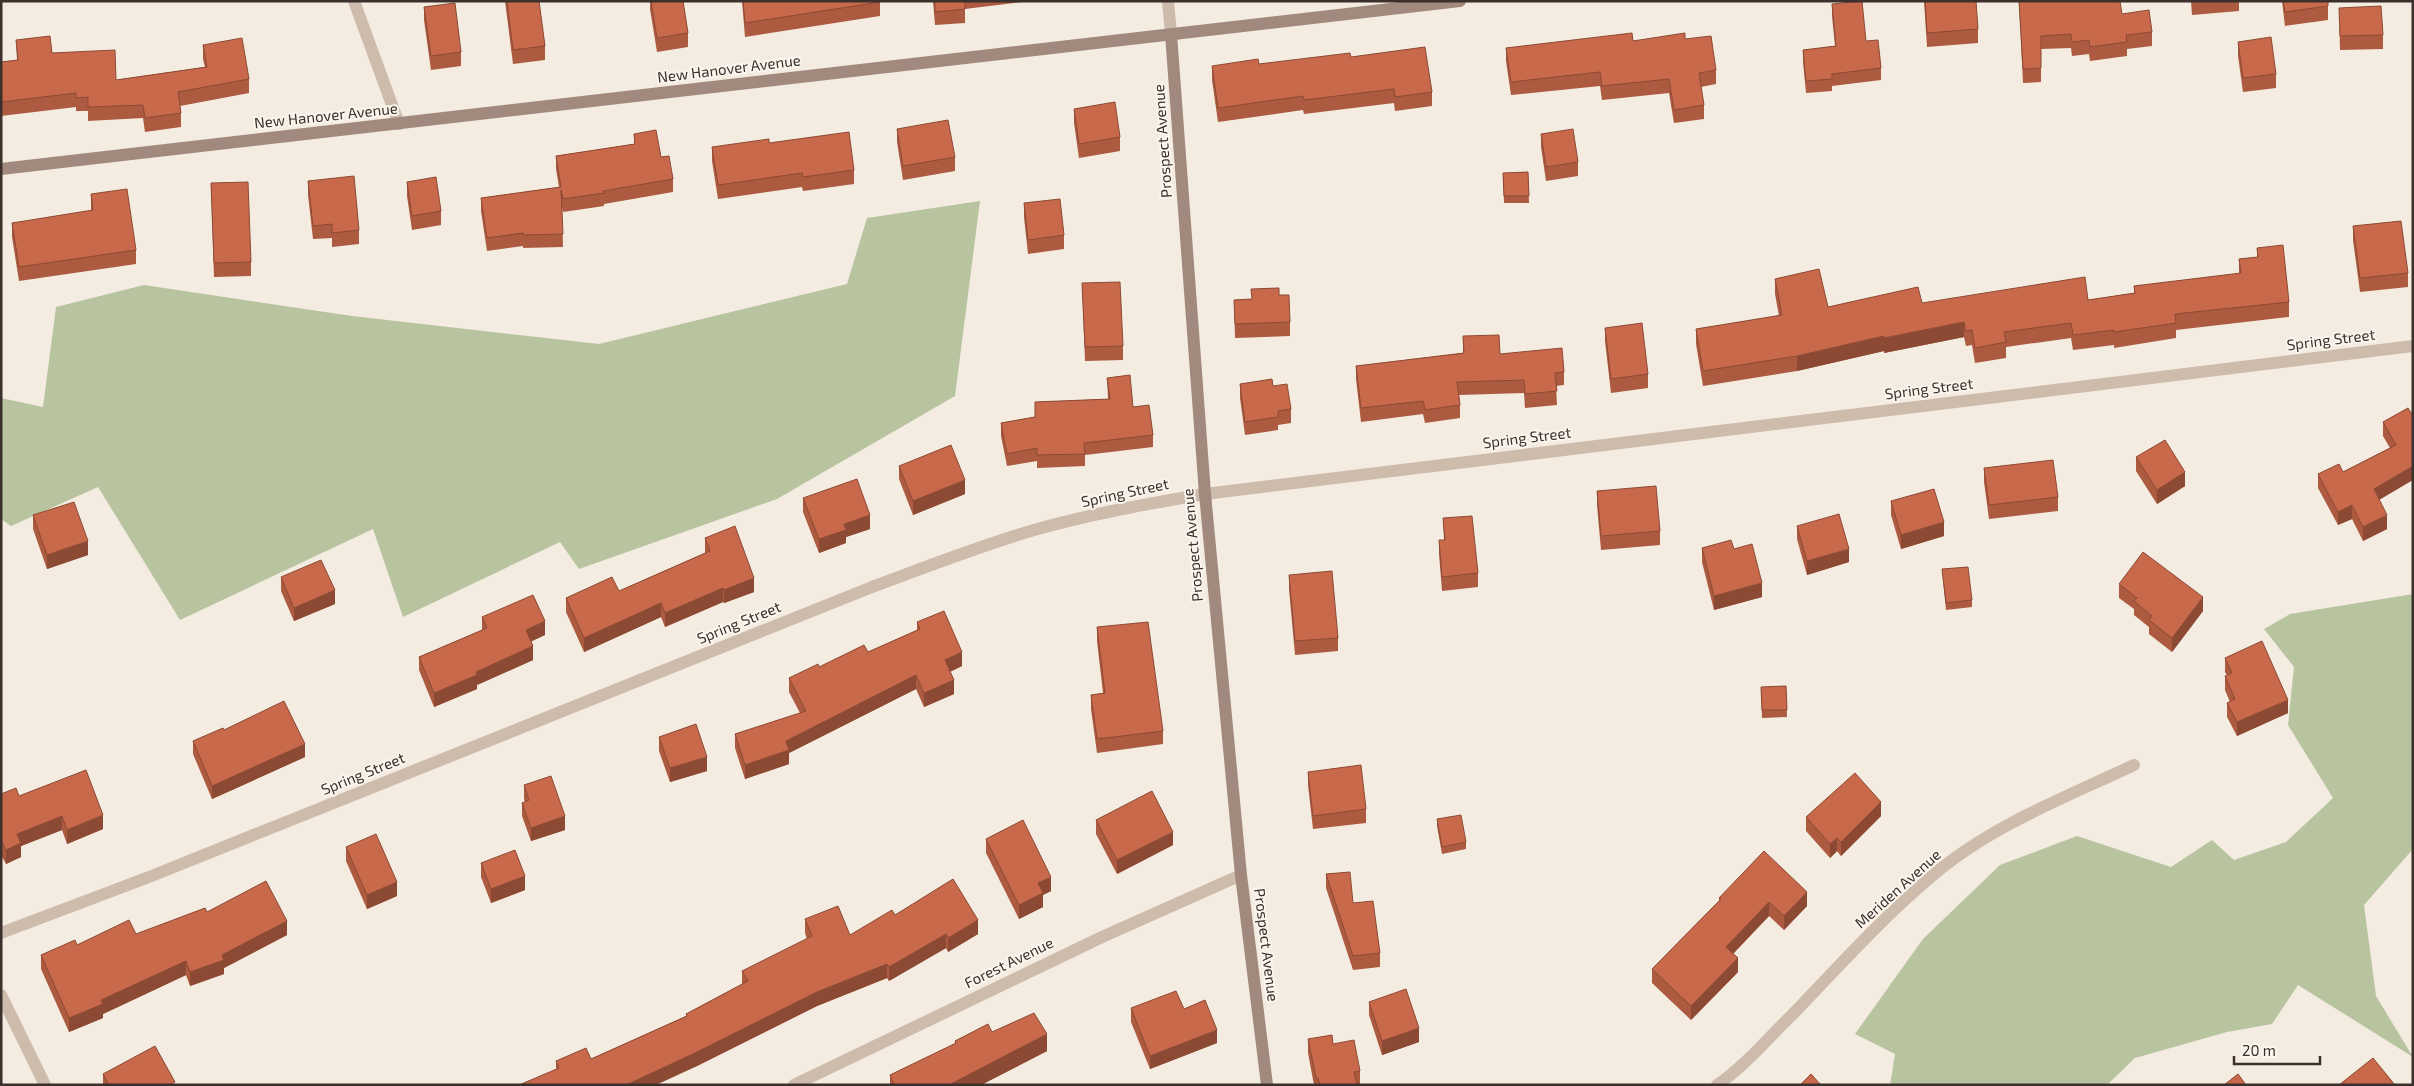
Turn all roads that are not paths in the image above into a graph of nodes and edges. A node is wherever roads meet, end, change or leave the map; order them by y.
1 (354, 1) edge
2 (1168, 1) edge
3 (1460, 1) edge
4 (1172, 34) junction
5 (399, 124) junction
6 (1, 169) edge
7 (2413, 346) edge
8 (1205, 494) junction
9 (2134, 765) dead end
10 (1241, 875) junction
11 (1, 933) edge
12 (1, 995) edge
13 (45, 1085) edge
14 (794, 1085) edge
15 (1267, 1085) edge
16 (1717, 1085) edge

1 - 5 street
2 - 4 street, Prospect Avenue
3 - 4 main road, New Hanover Avenue
4 - 5 main road, New Hanover Avenue
4 - 8 main road, Prospect Avenue
5 - 6 main road, New Hanover Avenue
7 - 8 street, Spring Street
8 - 10 main road, Prospect Avenue
8 - 11 street, Spring Street
9 - 16 street, Meriden Avenue
10 - 14 street, Forest Avenue
10 - 15 main road, Prospect Avenue
12 - 13 street

